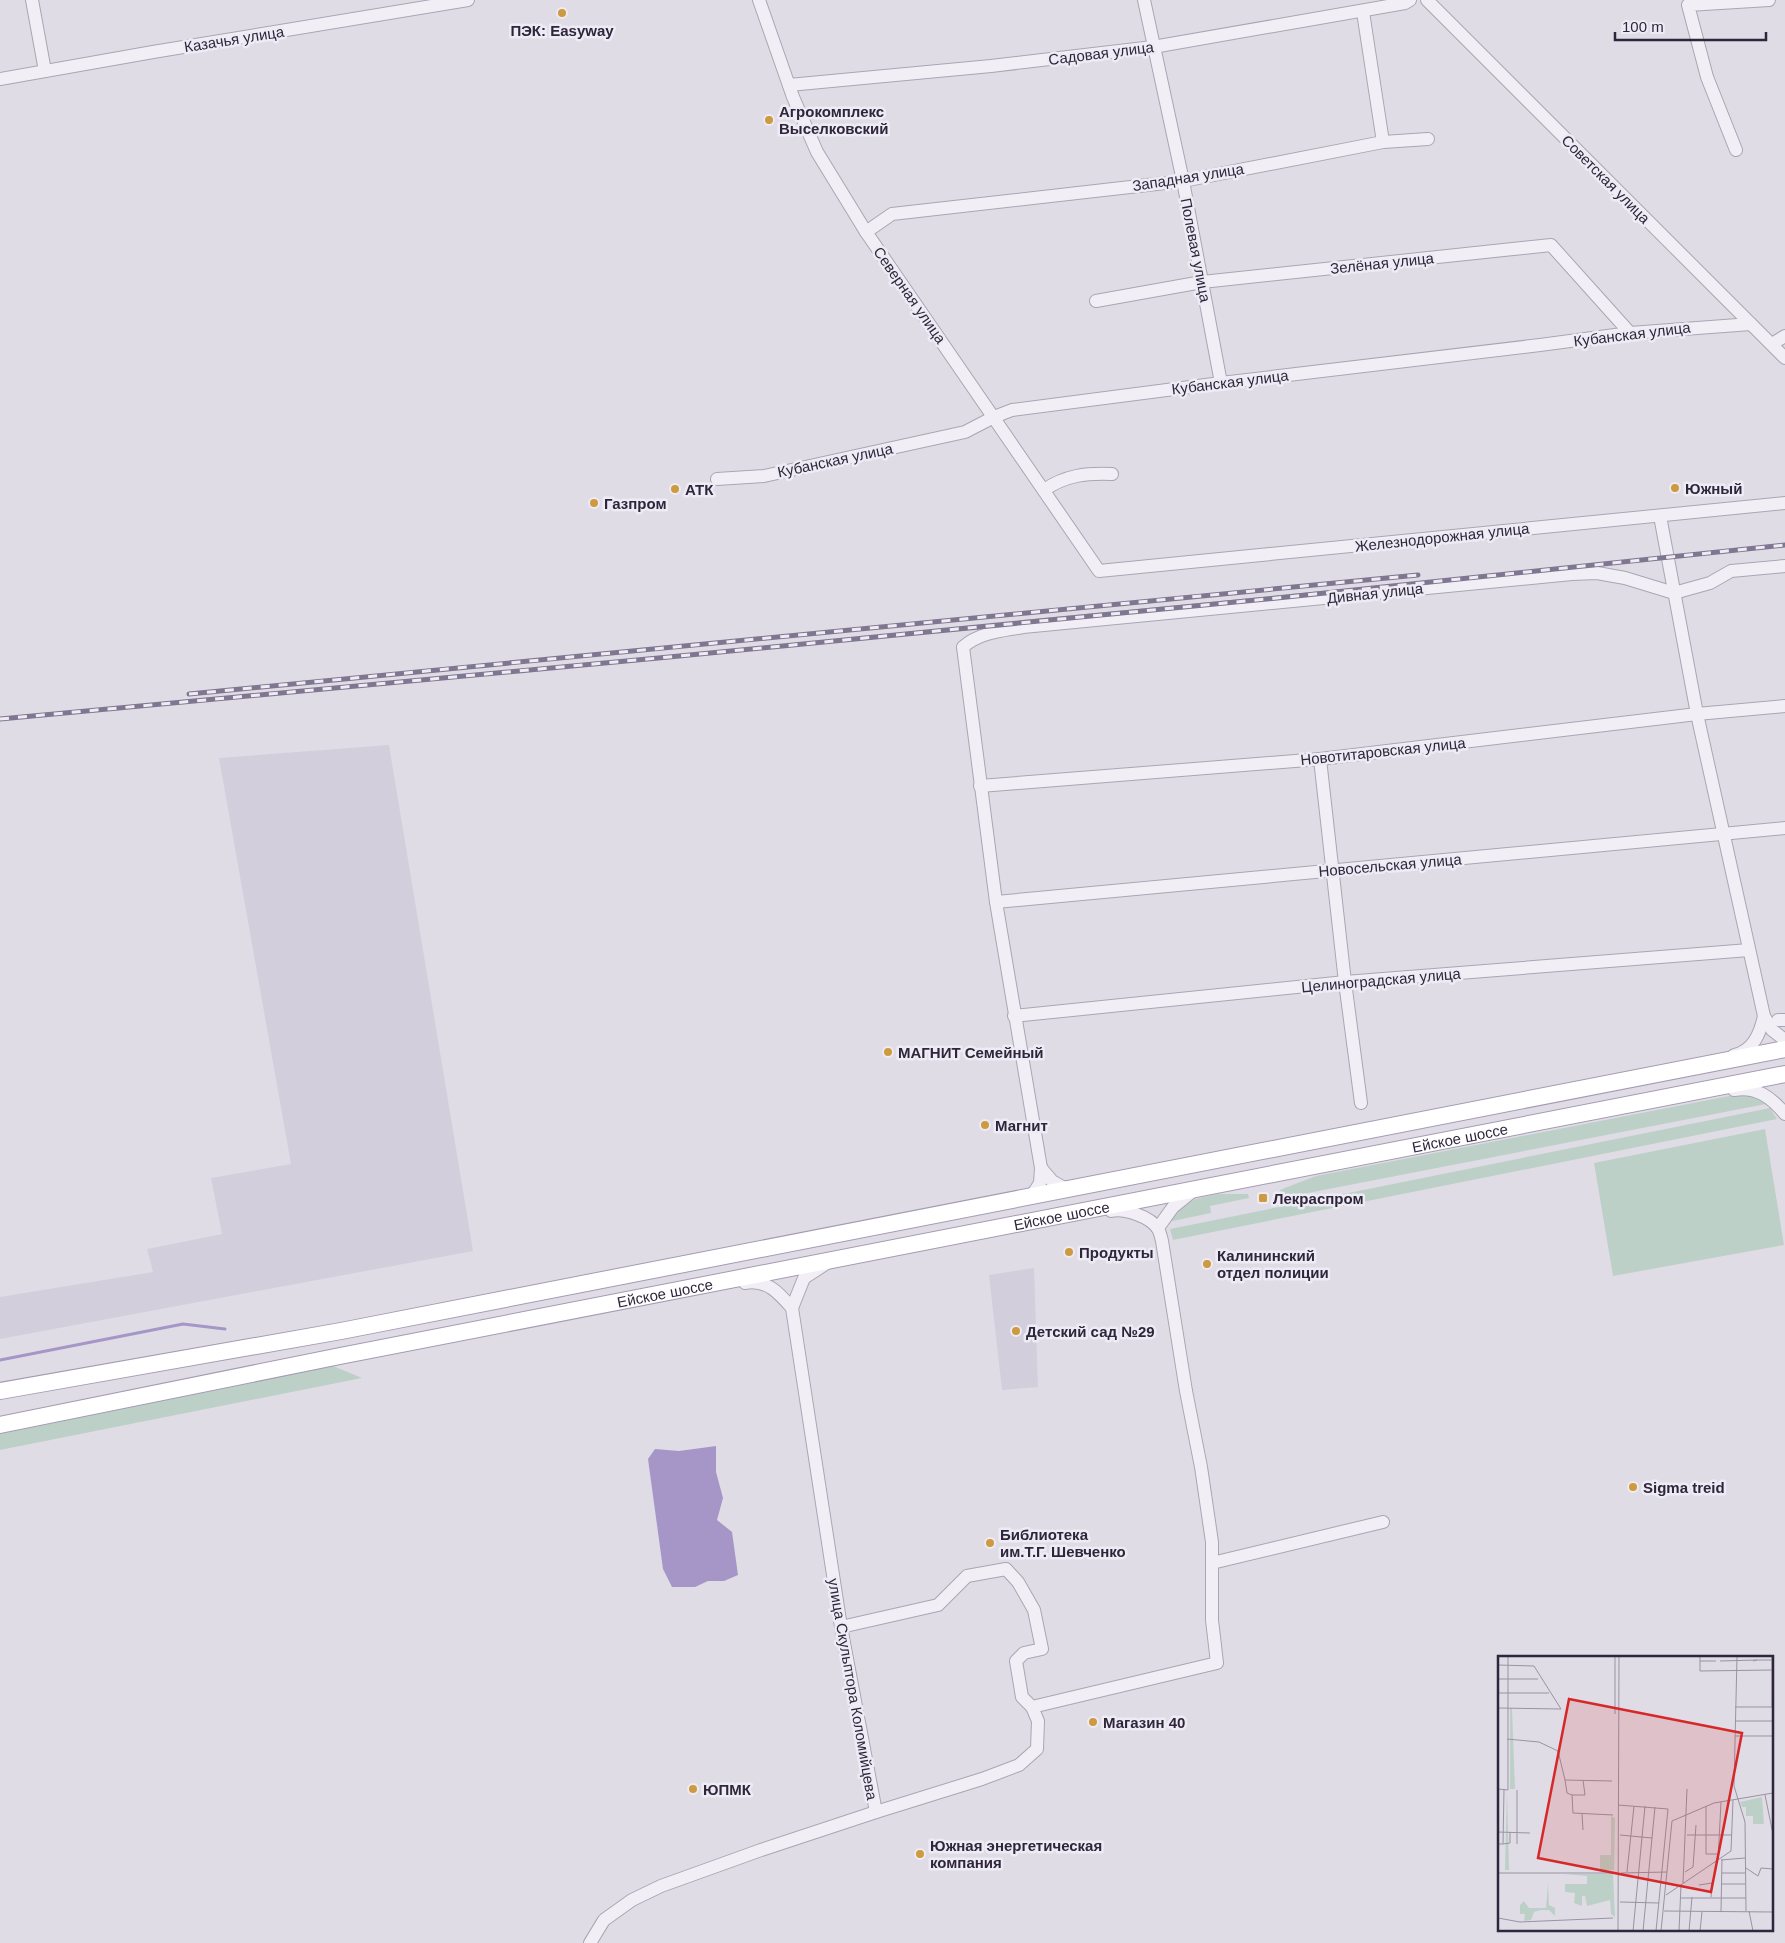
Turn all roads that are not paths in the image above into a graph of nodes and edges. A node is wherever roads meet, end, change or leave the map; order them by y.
1 (32, 0) edge
2 (468, 0) edge
3 (759, 0) edge
4 (1144, 0) edge
5 (1410, 0) edge
6 (1426, 0) edge
7 (1769, 0) edge
8 (1363, 12) junction
9 (1153, 47) junction
10 (45, 71) junction
11 (0, 79) edge
12 (789, 85) junction
13 (1428, 139) dead end
14 (1383, 142) junction
15 (1736, 150) dead end
16 (1183, 180) junction
17 (866, 232) junction
18 (1202, 282) junction
19 (1096, 301) dead end
20 (1751, 324) junction
21 (1630, 333) junction
22 (1785, 336) edge
23 (1772, 344) junction
24 (1785, 358) edge
25 (1221, 383) junction
26 (994, 417) junction
27 (1112, 474) dead end
28 (717, 479) dead end
29 (1044, 490) junction
30 (1785, 503) edge
31 (1660, 516) junction
32 (1785, 566) edge
33 (1099, 571) joint
34 (1674, 593) junction
35 (1785, 706) edge
36 (1698, 714) junction
37 (1320, 759) junction
38 (980, 786) junction
39 (1785, 828) edge
40 (1724, 835) junction
41 (1333, 871) junction
42 (996, 902) junction
43 (1749, 950) junction
44 (1345, 982) junction
45 (1014, 1016) junction
46 (1764, 1016) junction
47 (1785, 1040) edge
48 (1785, 1049) edge
49 (1724, 1062) junction
50 (1785, 1074) edge
51 (1689, 1093) junction
52 (1362, 1103) dead end
53 (1785, 1114) edge
54 (1041, 1168) junction
55 (1068, 1190) junction
56 (1195, 1190) junction
57 (1031, 1197) junction
58 (1070, 1214) junction
59 (1158, 1228) junction
60 (832, 1260) junction
61 (710, 1284) junction
62 (792, 1308) junction
63 (0, 1391) edge
64 (0, 1425) edge
65 (1383, 1522) dead end
66 (1212, 1563) junction
67 (840, 1627) junction
68 (1032, 1707) junction
69 (876, 1812) junction
70 (590, 1943) edge

1 - 10 street
2 - 10 street, Казачья улица
3 - 12 street, Северная улица
4 - 9 street, Полевая улица
5 - 8 street, Садовая улица
6 - 20 street, Советская улица
7 - 15 street
8 - 9 street, Садовая улица
8 - 14 street
9 - 12 street, Садовая улица
9 - 16 street, Полевая улица
10 - 11 street, Казачья улица
12 - 17 street, Северная улица
13 - 14 street, Западная улица
14 - 16 street, Западная улица
16 - 17 street, Западная улица
16 - 18 street, Полевая улица
17 - 26 street, Северная улица
18 - 19 street, Зелёная улица
18 - 21 street, Зелёная улица
18 - 25 street, Полевая улица
20 - 21 street, Кубанская улица
20 - 23 street, Советская улица
21 - 25 street, Кубанская улица
22 - 23 street
23 - 24 street, Советская улица
25 - 26 street, Кубанская улица
26 - 28 street, Кубанская улица
26 - 29 street, Северная улица
27 - 29 street
29 - 33 street, Северная улица
30 - 31 street, Железнодорожная улица
31 - 33 street, Железнодорожная улица
31 - 34 street
32 - 34 street
34 - 36 street
34 - 38 street, Дивная улица
35 - 36 street, Новотитаровская улица
36 - 37 street, Новотитаровская улица
36 - 40 street
37 - 38 street, Новотитаровская улица
37 - 41 street
38 - 42 street
39 - 40 street, Новосельская улица
40 - 41 street, Новосельская улица
40 - 43 street
41 - 42 street, Новосельская улица
41 - 44 street
42 - 45 street
43 - 44 street, Целиноградская улица
43 - 46 street
44 - 45 street, Целиноградская улица
44 - 52 street
45 - 54 street
46 - 47 street
46 - 49 street
48 - 49 main road, Ейское шоссе
49 - 55 main road, Ейское шоссе
50 - 51 main road, Ейское шоссе
51 - 53 street
51 - 56 main road, Ейское шоссе
54 - 55 street
54 - 57 street
55 - 57 main road, Ейское шоссе
56 - 58 main road, Ейское шоссе
56 - 59 street
57 - 63 main road, Ейское шоссе
58 - 59 street
58 - 60 main road, Ейское шоссе
59 - 66 street
60 - 61 main road, Ейское шоссе
60 - 62 street
61 - 62 street
61 - 64 main road, Ейское шоссе
62 - 67 street, улица Скульптора Коломийцева
65 - 66 street
66 - 68 street
67 - 68 street
67 - 69 street, улица Скульптора Коломийцева
68 - 69 street
69 - 70 street, улица Скульптора Коломийцева

